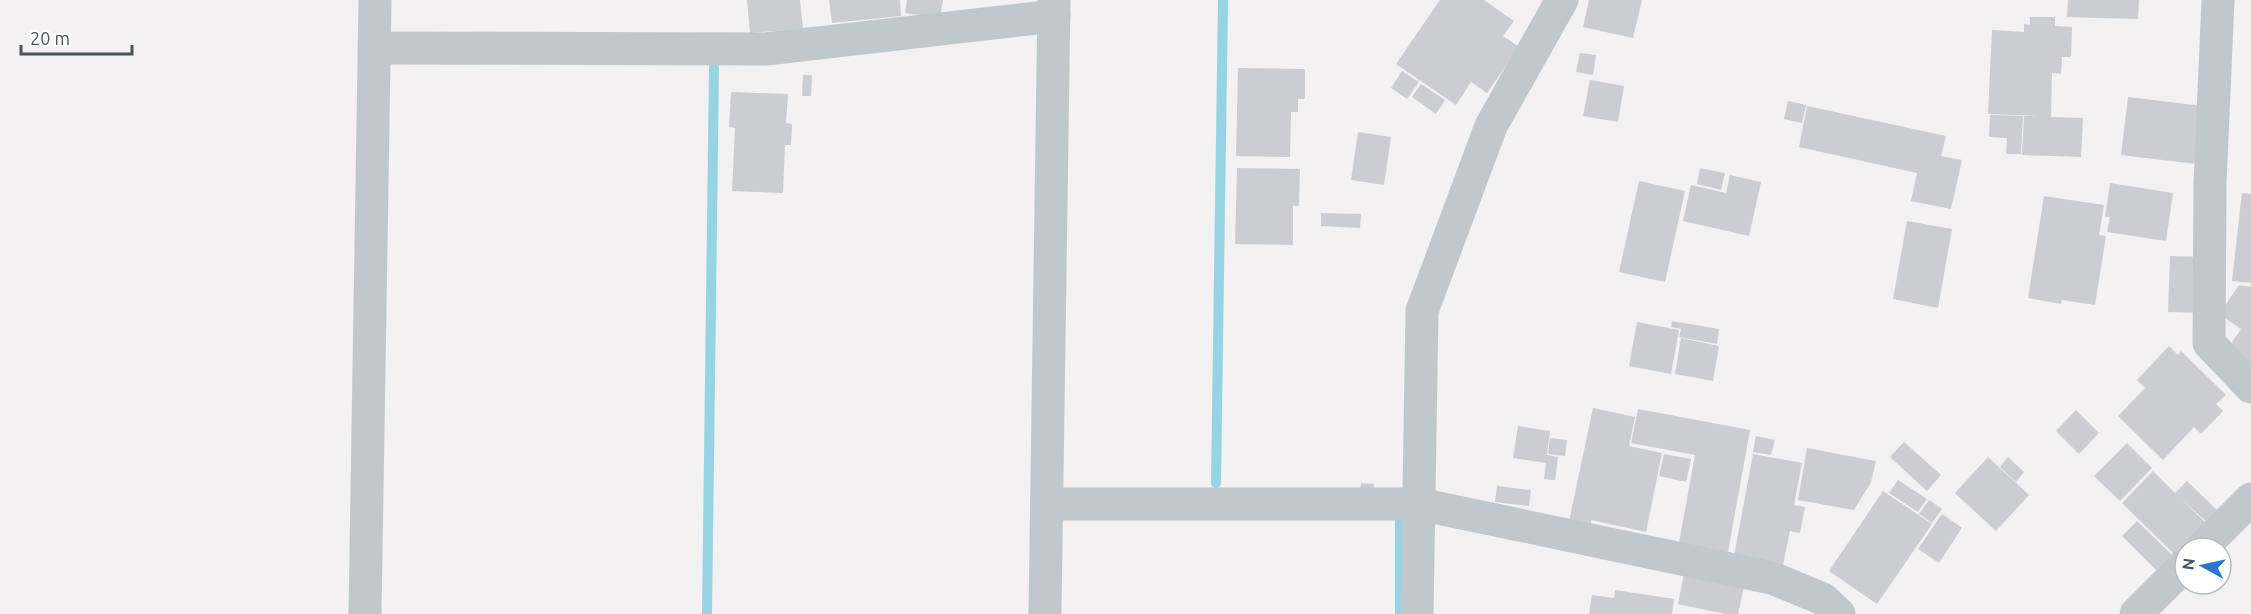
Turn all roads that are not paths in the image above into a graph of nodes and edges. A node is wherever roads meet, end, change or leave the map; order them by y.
1 (375, 0) edge
2 (1562, 0) edge
3 (2218, 0) edge
4 (1054, 8) edge
5 (375, 48) junction
6 (2251, 387) edge
7 (2251, 500) edge
8 (1047, 504) junction
9 (1419, 504) junction
10 (2214, 536) edge
11 (2173, 577) edge
12 (366, 614) edge
13 (1045, 614) edge
14 (1418, 614) edge
15 (1839, 614) edge
16 (2136, 614) edge

1 - 5 street
2 - 9 street
3 - 6 street
4 - 5 street
4 - 8 street
5 - 12 street
7 - 10 street
8 - 9 street
8 - 13 street
9 - 14 street
9 - 15 street
11 - 16 street

